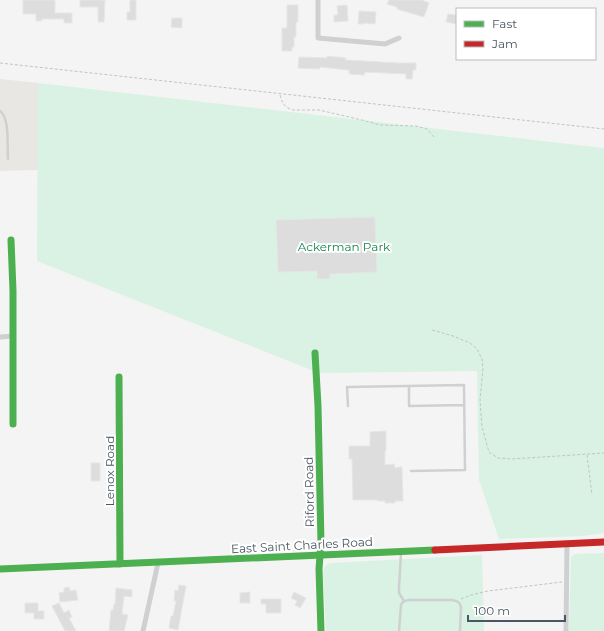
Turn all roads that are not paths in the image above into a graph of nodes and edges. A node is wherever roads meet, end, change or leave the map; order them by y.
1 (318, 0) edge
2 (399, 38) dead end
3 (0, 111) edge
4 (8, 159) dead end
5 (11, 240) dead end
6 (12, 336) junction
7 (0, 337) edge
8 (315, 353) dead end
9 (119, 377) dead end
10 (409, 386) junction
11 (464, 405) junction
12 (348, 406) dead end
13 (12, 424) dead end
14 (410, 471) dead end
15 (604, 542) edge
16 (567, 544) junction
17 (401, 552) junction
18 (320, 555) junction
19 (158, 562) junction
20 (120, 564) junction
21 (0, 569) edge
22 (404, 601) junction
23 (144, 631) edge
24 (321, 631) edge
25 (399, 631) edge
26 (460, 631) edge
27 (566, 631) edge

1 - 2 street
3 - 4 lane
5 - 6 street
6 - 7 street
6 - 13 street
8 - 18 street, Riford Road
9 - 20 street, Lenox Road
10 - 11 lane
10 - 11 lane
10 - 12 lane
11 - 14 lane
15 - 16 street, East Saint Charles Road
16 - 17 street, East Saint Charles Road
16 - 27 street
17 - 18 street, East Saint Charles Road
17 - 22 lane
18 - 19 street, East Saint Charles Road
18 - 24 street, Riford Road
19 - 20 street, East Saint Charles Road
19 - 23 street
20 - 21 street, East Saint Charles Road
22 - 25 lane
22 - 26 lane

